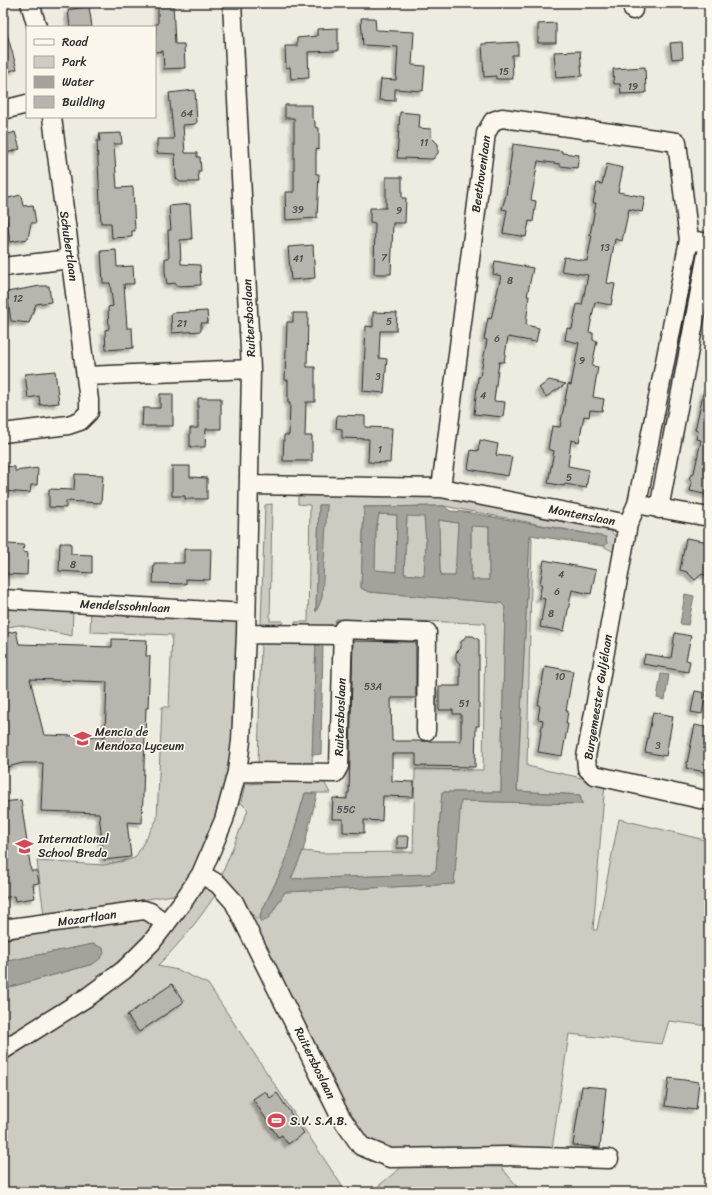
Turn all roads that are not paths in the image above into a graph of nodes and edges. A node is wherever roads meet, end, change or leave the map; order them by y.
1 (30, 3) edge
2 (232, 3) edge
3 (37, 26) edge
4 (26, 104) edge
5 (3, 110) edge
6 (52, 118) edge
7 (689, 240) junction
8 (709, 243) edge
9 (71, 259) junction
10 (3, 267) edge
11 (251, 369) junction
12 (86, 376) junction
13 (3, 433) edge
14 (250, 485) junction
15 (441, 488) junction
16 (638, 504) junction
17 (659, 509) junction
18 (709, 517) edge
19 (628, 524) junction
20 (3, 599) edge
21 (246, 613) junction
22 (246, 634) junction
23 (342, 635) junction
24 (426, 731) dead end
25 (237, 772) junction
26 (709, 801) edge
27 (201, 874) junction
28 (166, 924) junction
29 (3, 930) edge
30 (3, 1050) edge
31 (608, 1159) dead end

1 - 3 street
2 - 11 street, Ruitersboslaan
4 - 5 street
6 - 9 street, Schubertlaan
7 - 8 street
7 - 15 street, Beethovenlaan
7 - 16 street, Montenslaan
8 - 17 street
9 - 10 street
9 - 12 street, Schubertlaan
11 - 12 street
11 - 14 street, Ruitersboslaan
12 - 13 street, Schubertlaan
14 - 15 street, Montenslaan
14 - 21 street, Ruitersboslaan
15 - 19 street, Montenslaan
16 - 17 street
16 - 19 street, Montenslaan
17 - 18 street
19 - 26 street, Burgemeester Guljélaan
20 - 21 street, Mendelssohnlaan
21 - 22 street, Ruitersboslaan
22 - 23 street
22 - 25 street, Ruitersboslaan
23 - 24 street
23 - 25 street, Ruitersboslaan
25 - 27 street, Ruitersboslaan
27 - 28 street, Ruitersboslaan
27 - 31 street, Ruitersboslaan
28 - 29 street, Mozartlaan
28 - 30 street, Ruitersboslaan

